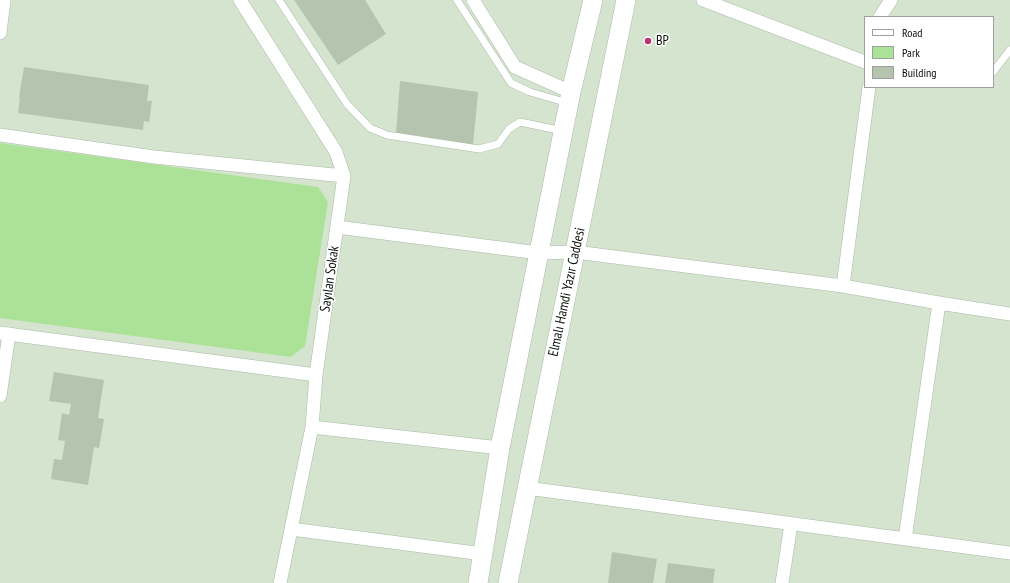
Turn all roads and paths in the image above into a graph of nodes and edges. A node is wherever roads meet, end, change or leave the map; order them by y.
1 (4, 0) edge
2 (240, 0) edge
3 (279, 0) edge
4 (457, 0) edge
5 (473, 0) edge
6 (593, 0) edge
7 (626, 0) edge
8 (703, 0) edge
9 (891, 0) edge
10 (881, 16) edge
11 (0, 33) edge
12 (1010, 50) edge
13 (864, 62) edge
14 (994, 71) edge
15 (869, 88) edge
16 (570, 98) junction
17 (563, 131) junction
18 (0, 135) edge
19 (344, 176) junction
20 (337, 227) junction
21 (575, 252) junction
22 (539, 253) junction
23 (842, 286) junction
24 (939, 303) junction
25 (1010, 314) edge
26 (5, 334) edge
27 (316, 375) junction
28 (0, 396) edge
29 (312, 427) junction
30 (500, 448) junction
31 (527, 488) junction
32 (791, 524) junction
33 (291, 528) junction
34 (905, 539) junction
35 (1010, 553) edge
36 (483, 554) junction
37 (280, 583) edge
38 (478, 583) edge
39 (508, 583) edge
40 (782, 583) edge

1 - 11 street
2 - 19 street, Sayılan Sokak
3 - 17 lane
4 - 16 lane
5 - 16 street
6 - 16 main road
7 - 21 main road, Elmalı Hamdi Yazır Caddesi
8 - 13 street
9 - 10 street
12 - 14 lane
15 - 23 street
16 - 17 main road
17 - 22 main road
18 - 19 street
19 - 20 street, Sayılan Sokak
20 - 22 street
20 - 27 street, Sayılan Sokak
21 - 22 street
21 - 23 street
21 - 31 main road, Elmalı Hamdi Yazır Caddesi
22 - 30 main road
23 - 24 street
24 - 25 street
24 - 34 street
26 - 27 street
26 - 28 street
27 - 29 street, Sayılan Sokak
29 - 30 street
29 - 33 street, Sayılan Sokak
30 - 36 main road
31 - 32 street
31 - 39 main road, Elmalı Hamdi Yazır Caddesi
32 - 34 street
32 - 40 street
33 - 36 street
33 - 37 street, Sayılan Sokak
34 - 35 street
36 - 38 main road

